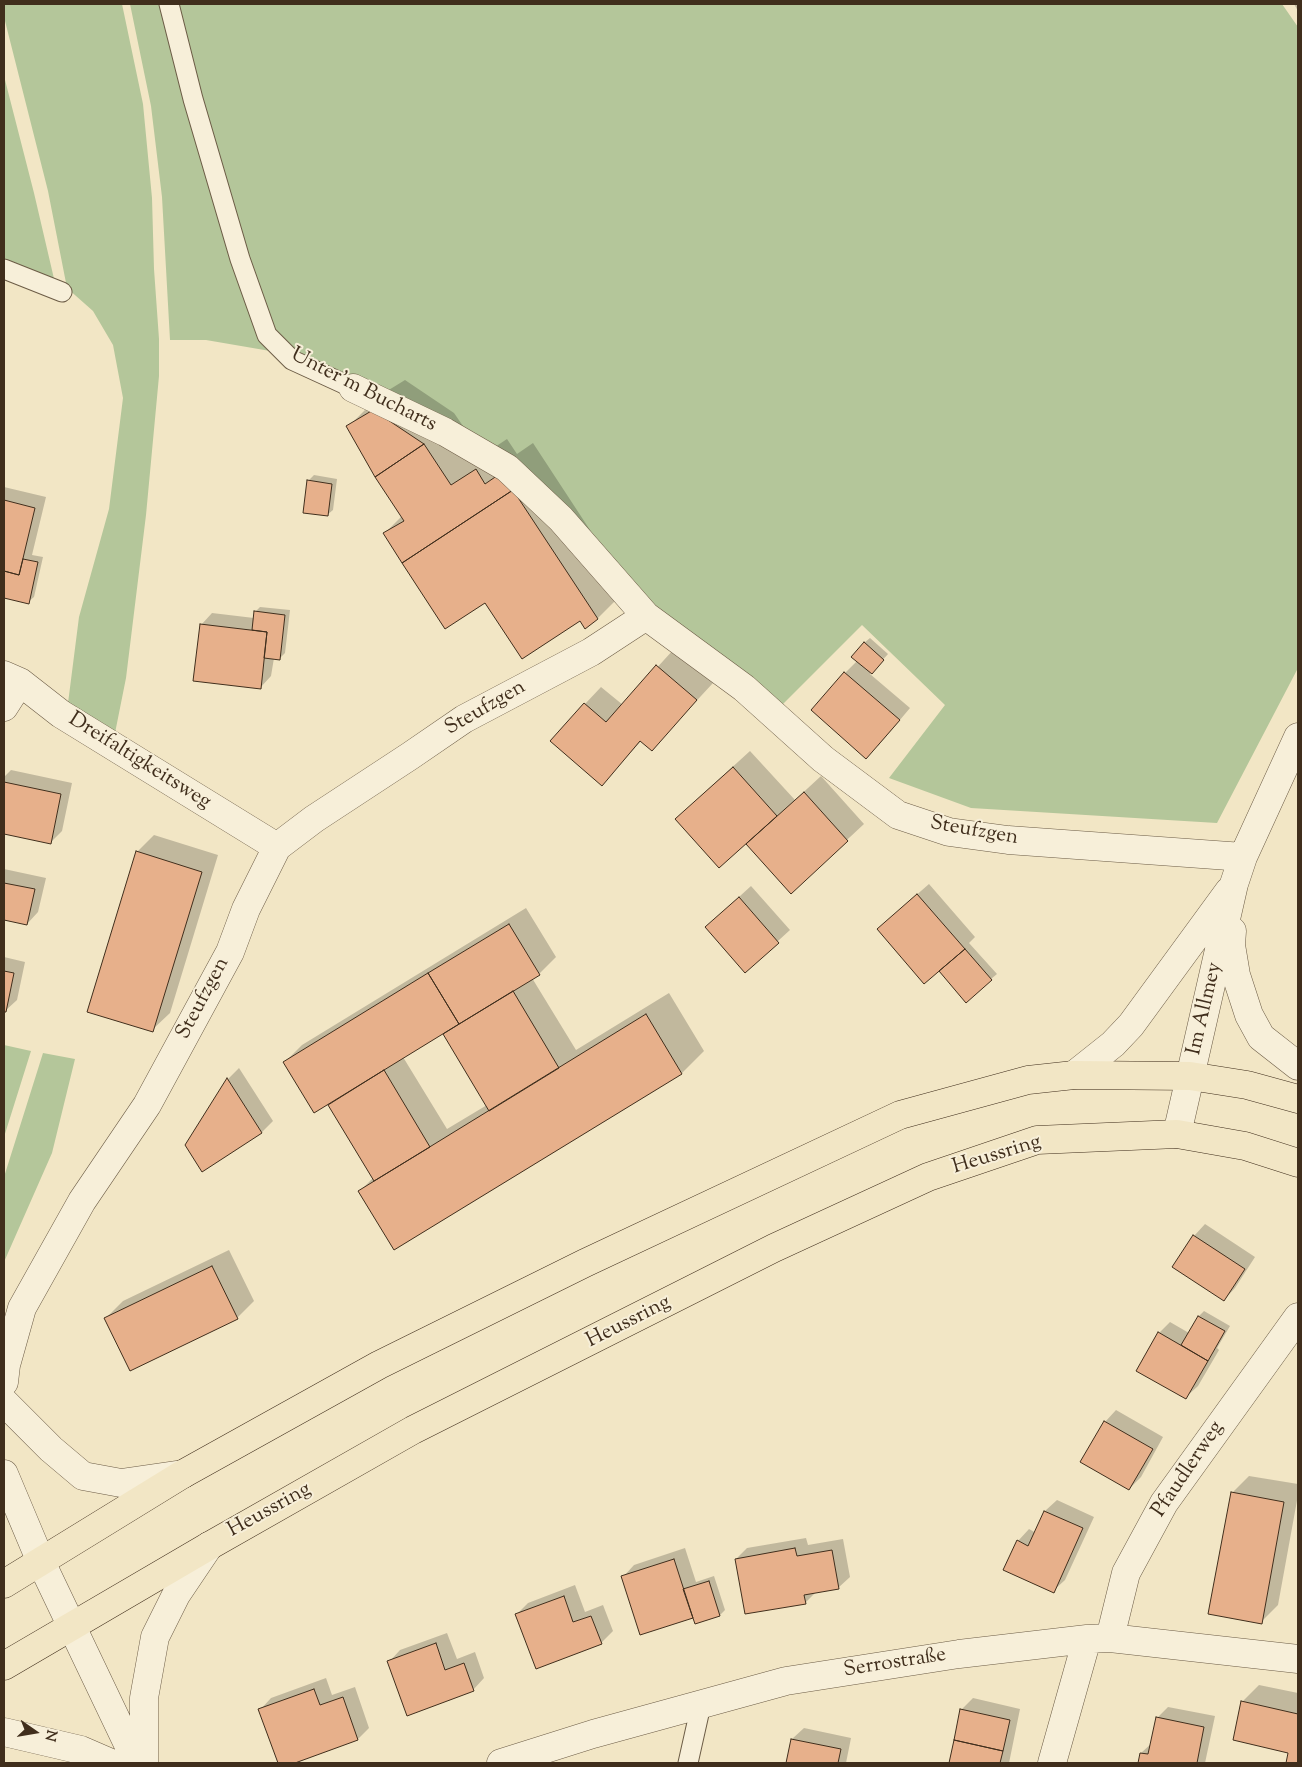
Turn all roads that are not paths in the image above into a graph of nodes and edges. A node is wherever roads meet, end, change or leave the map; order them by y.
1 (168, 4) edge
2 (4, 269) edge
3 (62, 292) dead end
4 (353, 388) joint
5 (646, 616) junction
6 (12, 678) edge
7 (4, 707) edge
8 (1298, 737) edge
9 (276, 847) junction
10 (1243, 858) junction
11 (1234, 884) junction
12 (1298, 1066) edge
13 (1074, 1075) junction
14 (1190, 1076) junction
15 (1298, 1099) edge
16 (1178, 1134) junction
17 (1298, 1163) edge
18 (1298, 1317) edge
19 (4, 1382) edge
20 (4, 1402) edge
21 (4, 1474) edge
22 (183, 1474) junction
23 (209, 1546) junction
24 (41, 1562) junction
25 (4, 1584) edge
26 (72, 1626) junction
27 (1098, 1639) junction
28 (1298, 1659) edge
29 (4, 1666) edge
30 (701, 1705) junction
31 (4, 1732) edge
32 (111, 1763) edge
33 (137, 1763) edge
34 (144, 1763) edge
35 (501, 1763) edge
36 (688, 1763) edge
37 (1052, 1763) edge

1 - 4 lane, Unter'm Bucharts
2 - 3 lane
4 - 5 street, Unter'm Bucharts
5 - 9 street, Steufzgen
5 - 10 street, Steufzgen
6 - 7 street
6 - 9 street, Dreifaltigkeitsweg
8 - 10 street, Im Allmey
9 - 19 street, Steufzgen
10 - 11 street, Im Allmey
11 - 12 street, Im Allmey
11 - 13 street, Im Allmey
11 - 14 street, Im Allmey
13 - 14 main road
13 - 22 main road
14 - 15 main road
14 - 16 street, Im Allmey
16 - 17 main road, Heussring
16 - 23 main road, Heussring
18 - 27 street, Pfaudlerweg
20 - 22 street
21 - 24 street
22 - 24 main road
23 - 26 main road, Heussring
23 - 34 street
24 - 25 main road
24 - 26 street
26 - 29 main road, Heussring
26 - 33 street
27 - 28 street, Serrostraße
27 - 30 street, Serrostraße
27 - 37 street, Pfaudlerweg
30 - 35 street, Serrostraße
30 - 36 lane
31 - 32 street

